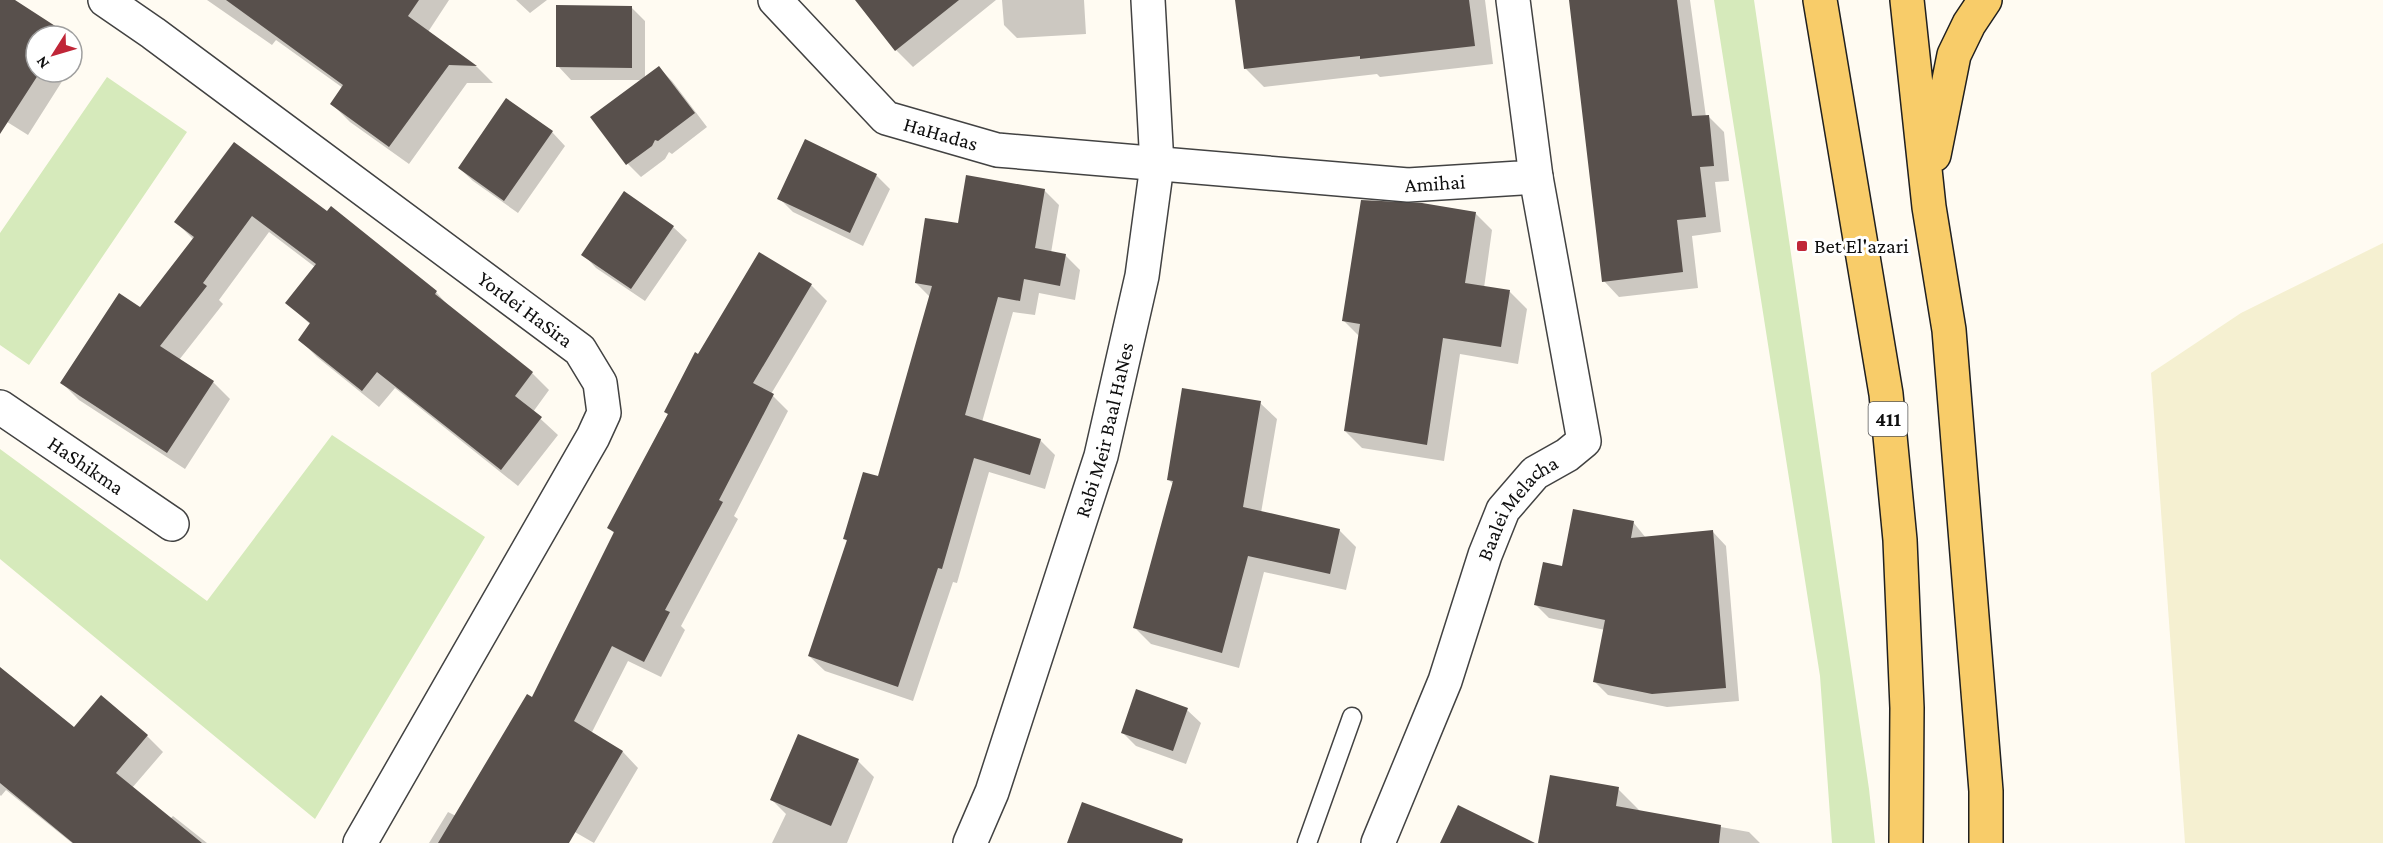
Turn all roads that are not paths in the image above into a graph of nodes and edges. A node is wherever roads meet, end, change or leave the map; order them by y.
1 (105, 0) edge
2 (775, 0) edge
3 (1148, 0) edge
4 (1513, 0) edge
5 (1820, 0) edge
6 (1907, 0) edge
7 (1985, 0) edge
8 (1157, 165) junction
9 (1536, 177) junction
10 (1929, 207) junction
11 (0, 407) edge
12 (172, 524) dead end
13 (1352, 717) dead end
14 (360, 843) edge
15 (969, 843) edge
16 (1307, 843) edge
17 (1378, 843) edge
18 (1906, 843) edge
19 (1986, 843) edge

1 - 14 street, Yordei HaSira
2 - 8 street, HaHadas
3 - 8 street, Rabi Meir Baal HaNes
4 - 9 street
5 - 18 main road, 411
6 - 10 main road
7 - 10 main road
8 - 9 street, Amihai
8 - 15 street, Rabi Meir Baal HaNes
9 - 17 street, Baalei Melacha
10 - 19 main road
11 - 12 street, HaShikma
13 - 16 lane

